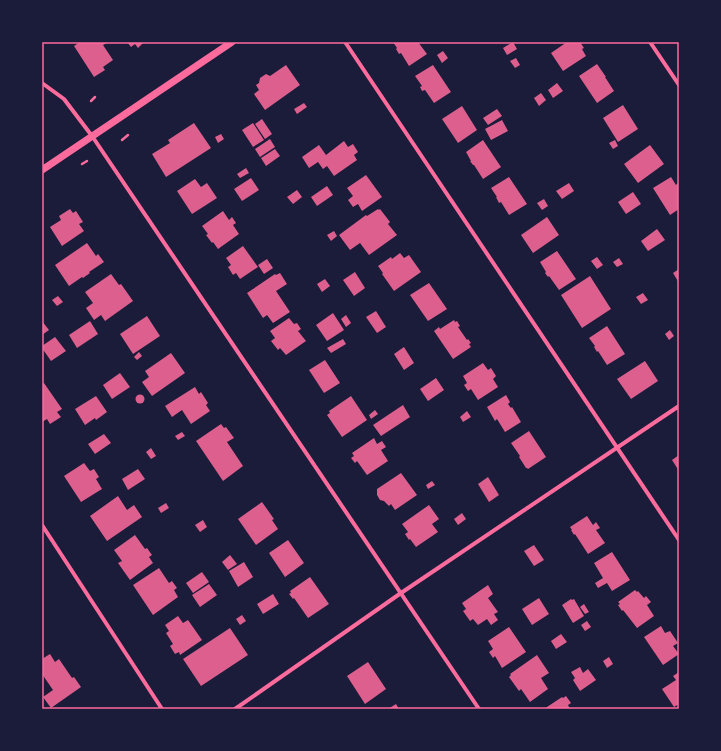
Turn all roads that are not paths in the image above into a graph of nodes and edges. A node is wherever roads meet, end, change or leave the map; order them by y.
1 (232, 42) edge
2 (345, 42) edge
3 (650, 42) edge
4 (42, 84) edge
5 (679, 85) edge
6 (92, 136) junction
7 (42, 170) edge
8 (679, 406) edge
9 (617, 447) junction
10 (42, 525) edge
11 (679, 540) edge
12 (400, 593) junction
13 (162, 709) edge
14 (236, 709) edge
15 (479, 709) edge

1 - 6 street
2 - 9 street
3 - 5 street
4 - 6 street
6 - 7 street
6 - 12 street
8 - 9 street
9 - 11 street
9 - 12 street
10 - 13 street
12 - 14 street
12 - 15 street

